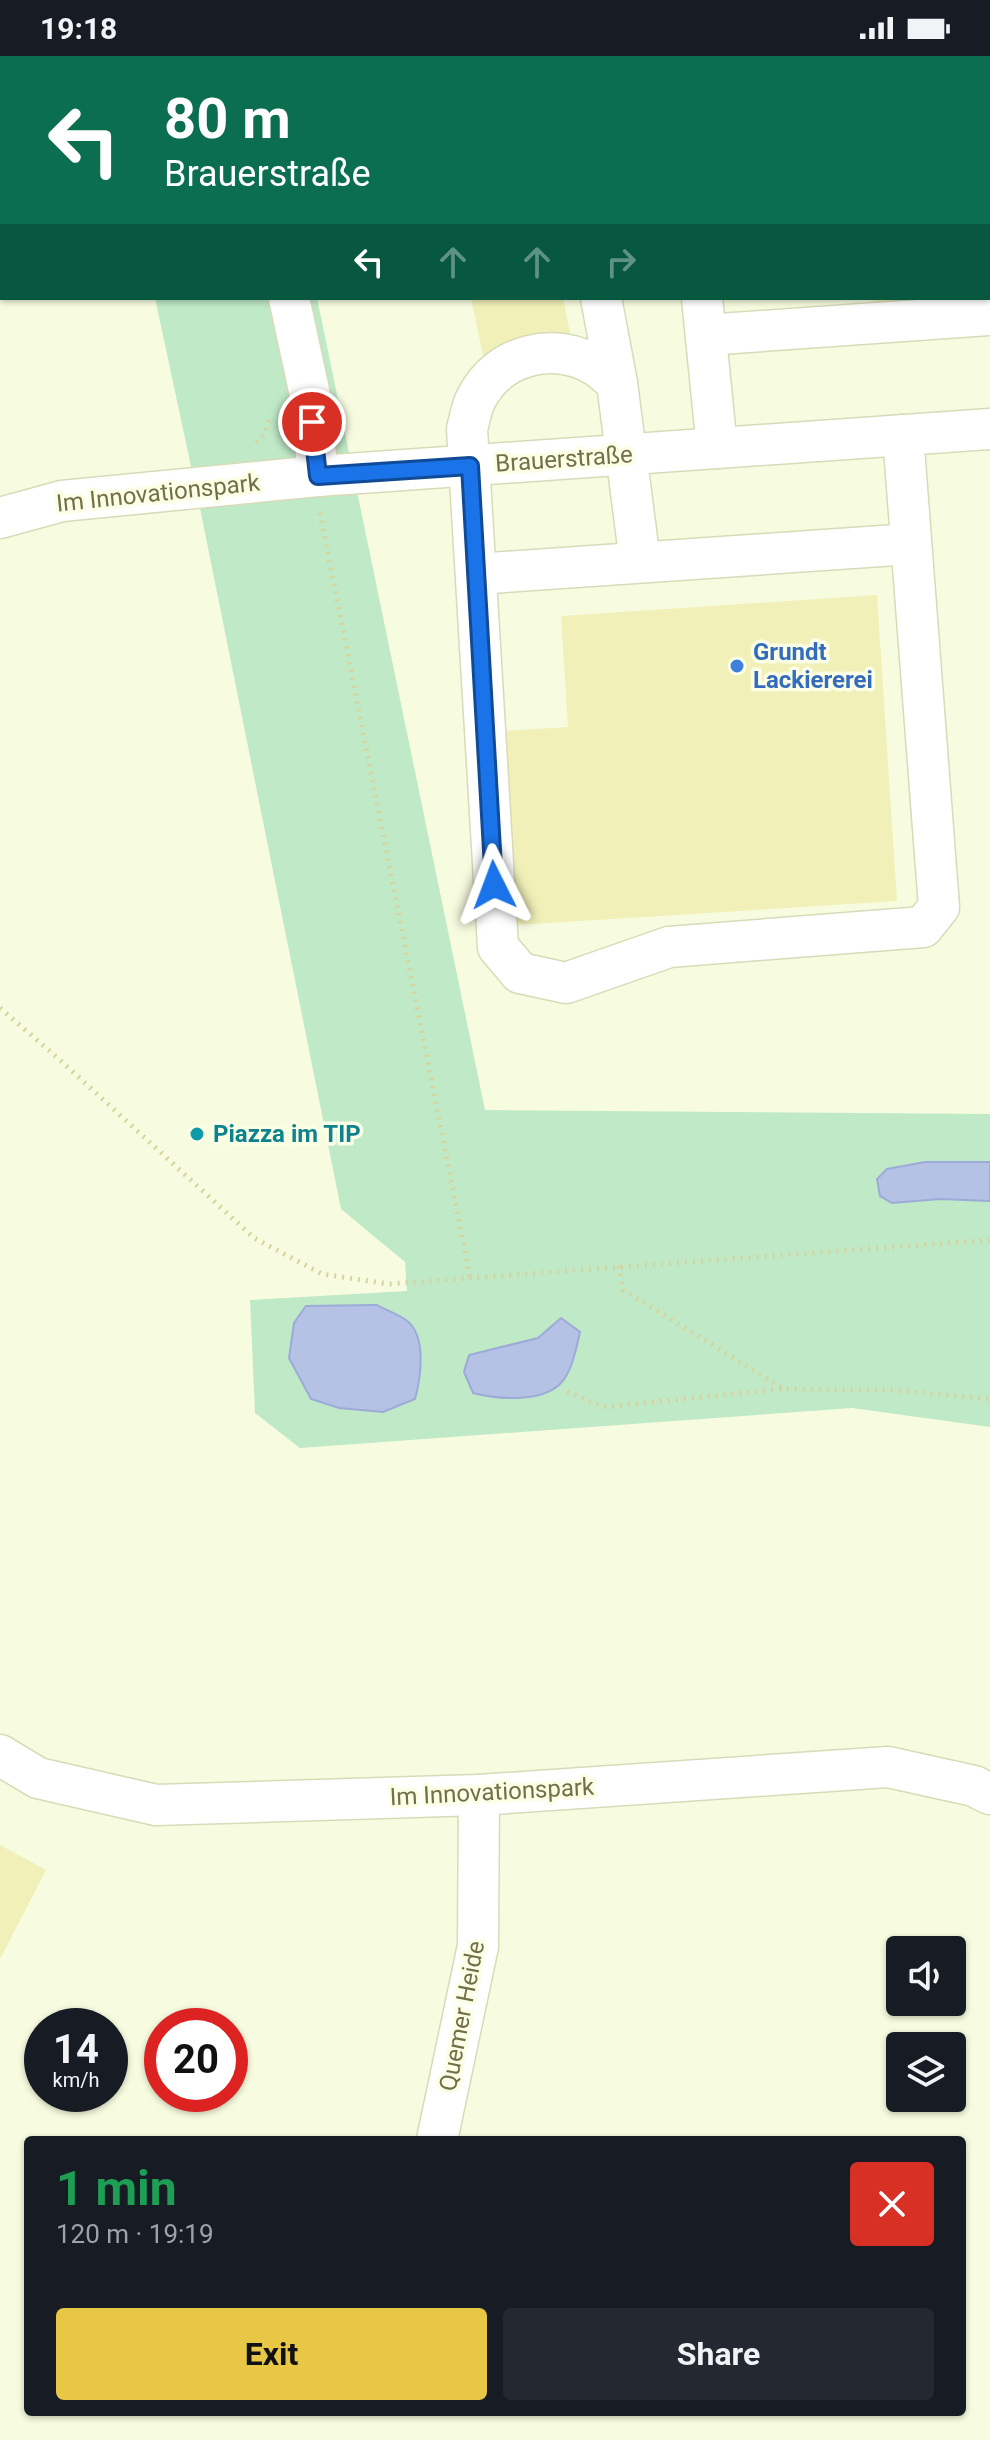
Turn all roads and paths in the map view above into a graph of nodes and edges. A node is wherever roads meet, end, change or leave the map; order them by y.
1 (289, 300) edge
2 (601, 300) edge
3 (990, 315) edge
4 (704, 316) edge
5 (617, 383) junction
6 (271, 412) dead end
7 (990, 429) edge
8 (903, 435) junction
9 (249, 446) dead end
10 (717, 448) junction
11 (627, 455) junction
12 (470, 466) junction
13 (318, 476) junction
14 (0, 518) edge
15 (911, 544) junction
16 (640, 562) junction
17 (476, 574) junction
18 (0, 1008) edge
19 (990, 1240) edge
20 (619, 1266) junction
21 (470, 1277) junction
22 (784, 1389) junction
23 (567, 1392) dead end
24 (990, 1399) edge
25 (0, 1755) edge
26 (990, 1794) edge
27 (479, 1795) junction
28 (438, 2136) edge

1 - 13 street
2 - 5 street
3 - 4 street
4 - 10 street
5 - 11 street
5 - 12 street
6 - 9 path
7 - 8 street, Brauerstraße
8 - 10 street, Brauerstraße
8 - 15 street
10 - 11 street, Brauerstraße
11 - 12 street, Brauerstraße
11 - 16 street
12 - 13 street, Brauerstraße
12 - 17 street
13 - 14 street, Im Innovationspark
13 - 21 path
15 - 16 street
15 - 17 street
16 - 17 street
18 - 21 path
19 - 20 path
20 - 21 path
20 - 22 path
22 - 23 path
22 - 24 path
25 - 27 street, Im Innovationspark
26 - 27 street, Im Innovationspark
27 - 28 street, Quemer Heide

